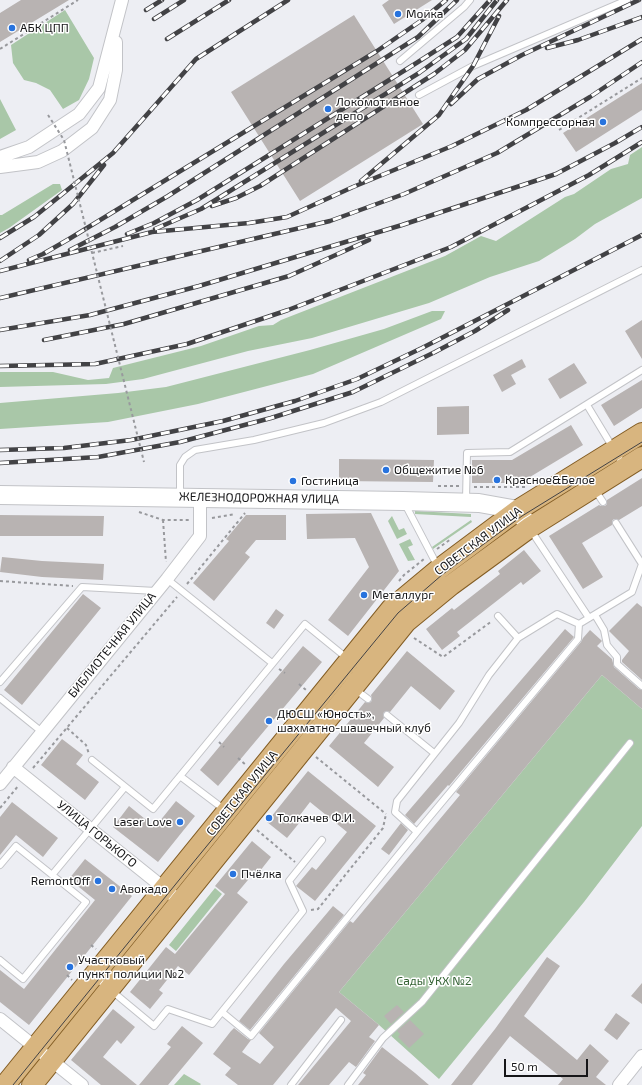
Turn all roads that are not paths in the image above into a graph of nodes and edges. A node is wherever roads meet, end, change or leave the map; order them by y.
1 (122, 0) edge
2 (470, 0) edge
3 (627, 0) edge
4 (115, 29) junction
5 (400, 61) dead end
6 (419, 95) dead end
7 (0, 157) edge
8 (0, 167) edge
9 (642, 270) edge
10 (642, 370) edge
11 (587, 405) junction
12 (642, 433) edge
13 (614, 450) junction
14 (642, 457) edge
15 (625, 467) junction
16 (0, 495) edge
17 (466, 495) junction
18 (180, 497) junction
19 (200, 498) junction
20 (403, 501) junction
21 (518, 510) junction
22 (616, 522) dead end
23 (529, 528) junction
24 (642, 564) edge
25 (445, 576) junction
26 (167, 579) junction
27 (157, 591) junction
28 (498, 616) road end
29 (592, 616) junction
30 (579, 624) junction
31 (518, 638) junction
32 (272, 663) junction
33 (353, 677) junction
34 (0, 682) edge
35 (642, 686) edge
36 (0, 698) edge
37 (387, 715) dead end
38 (42, 732) junction
39 (630, 743) dead end
40 (434, 753) junction
41 (92, 760) road end
42 (13, 767) junction
43 (180, 776) junction
44 (0, 784) edge
45 (125, 787) junction
46 (239, 820) junction
47 (90, 829) junction
48 (417, 832) junction
49 (322, 840) dead end
50 (0, 865) edge
51 (52, 875) junction
52 (172, 895) junction
53 (0, 960) edge
54 (94, 976) junction
55 (109, 989) junction
56 (222, 1012) junction
57 (0, 1019) edge
58 (341, 1020) dead end
59 (36, 1048) junction
60 (642, 1056) edge
61 (52, 1061) junction
62 (5, 1085) edge
63 (32, 1085) edge
64 (82, 1085) edge
65 (291, 1085) edge
66 (348, 1085) edge
67 (619, 1085) edge

1 - 4 street
2 - 5 lane
3 - 6 lane
4 - 7 street
4 - 8 street
9 - 18 lane
10 - 11 lane
11 - 13 lane
11 - 17 lane
12 - 13 main road, СОВЕТСКАЯ УЛИЦА
13 - 15 lane
13 - 21 main road, СОВЕТСКАЯ УЛИЦА
14 - 15 main road, СОВЕТСКАЯ УЛИЦА
15 - 23 main road, СОВЕТСКАЯ УЛИЦА
16 - 18 main road, ЖЕЛЕЗНОДОРОЖНАЯ УЛИЦА
17 - 20 main road, ЖЕЛЕЗНОДОРОЖНАЯ УЛИЦА
17 - 21 main road, ЖЕЛЕЗНОДОРОЖНАЯ УЛИЦА
18 - 19 main road, ЖЕЛЕЗНОДОРОЖНАЯ УЛИЦА
19 - 20 main road, ЖЕЛЕЗНОДОРОЖНАЯ УЛИЦА
19 - 26 street, БИБЛИОТЕЧНАЯ УЛИЦА
20 - 25 lane
21 - 23 main road
21 - 25 main road, СОВЕТСКАЯ УЛИЦА
22 - 24 lane
23 - 25 main road, СОВЕТСКАЯ УЛИЦА
23 - 29 lane
24 - 29 lane
25 - 33 main road, СОВЕТСКАЯ УЛИЦА
26 - 27 street, БИБЛИОТЕЧНАЯ УЛИЦА
26 - 32 lane
27 - 34 lane
27 - 38 street, БИБЛИОТЕЧНАЯ УЛИЦА
28 - 31 lane
29 - 30 lane
29 - 35 lane
30 - 31 lane
30 - 48 lane
31 - 40 lane
32 - 33 lane
32 - 43 lane
33 - 46 main road, СОВЕТСКАЯ УЛИЦА
36 - 38 lane
37 - 40 lane
38 - 42 street, БИБЛИОТЕЧНАЯ УЛИЦА
39 - 66 lane
40 - 48 lane
41 - 45 lane
42 - 44 street, БИБЛИОТЕЧНАЯ УЛИЦА
42 - 47 street, УЛИЦА ГОРЬКОГО
43 - 45 lane
43 - 46 lane
45 - 47 lane
46 - 52 main road, СОВЕТСКАЯ УЛИЦА
47 - 51 lane
47 - 52 street, УЛИЦА ГОРЬКОГО
48 - 56 lane
49 - 56 lane
50 - 51 lane
51 - 53 lane
52 - 54 main road, СОВЕТСКАЯ УЛИЦА
52 - 55 main road, СОВЕТСКАЯ УЛИЦА
54 - 55 lane
54 - 59 main road, СОВЕТСКАЯ УЛИЦА
55 - 56 lane
55 - 61 main road, СОВЕТСКАЯ УЛИЦА
57 - 59 street
58 - 65 lane
59 - 61 street
59 - 62 main road, СОВЕТСКАЯ УЛИЦА
60 - 67 street
61 - 63 main road, СОВЕТСКАЯ УЛИЦА
61 - 64 street

